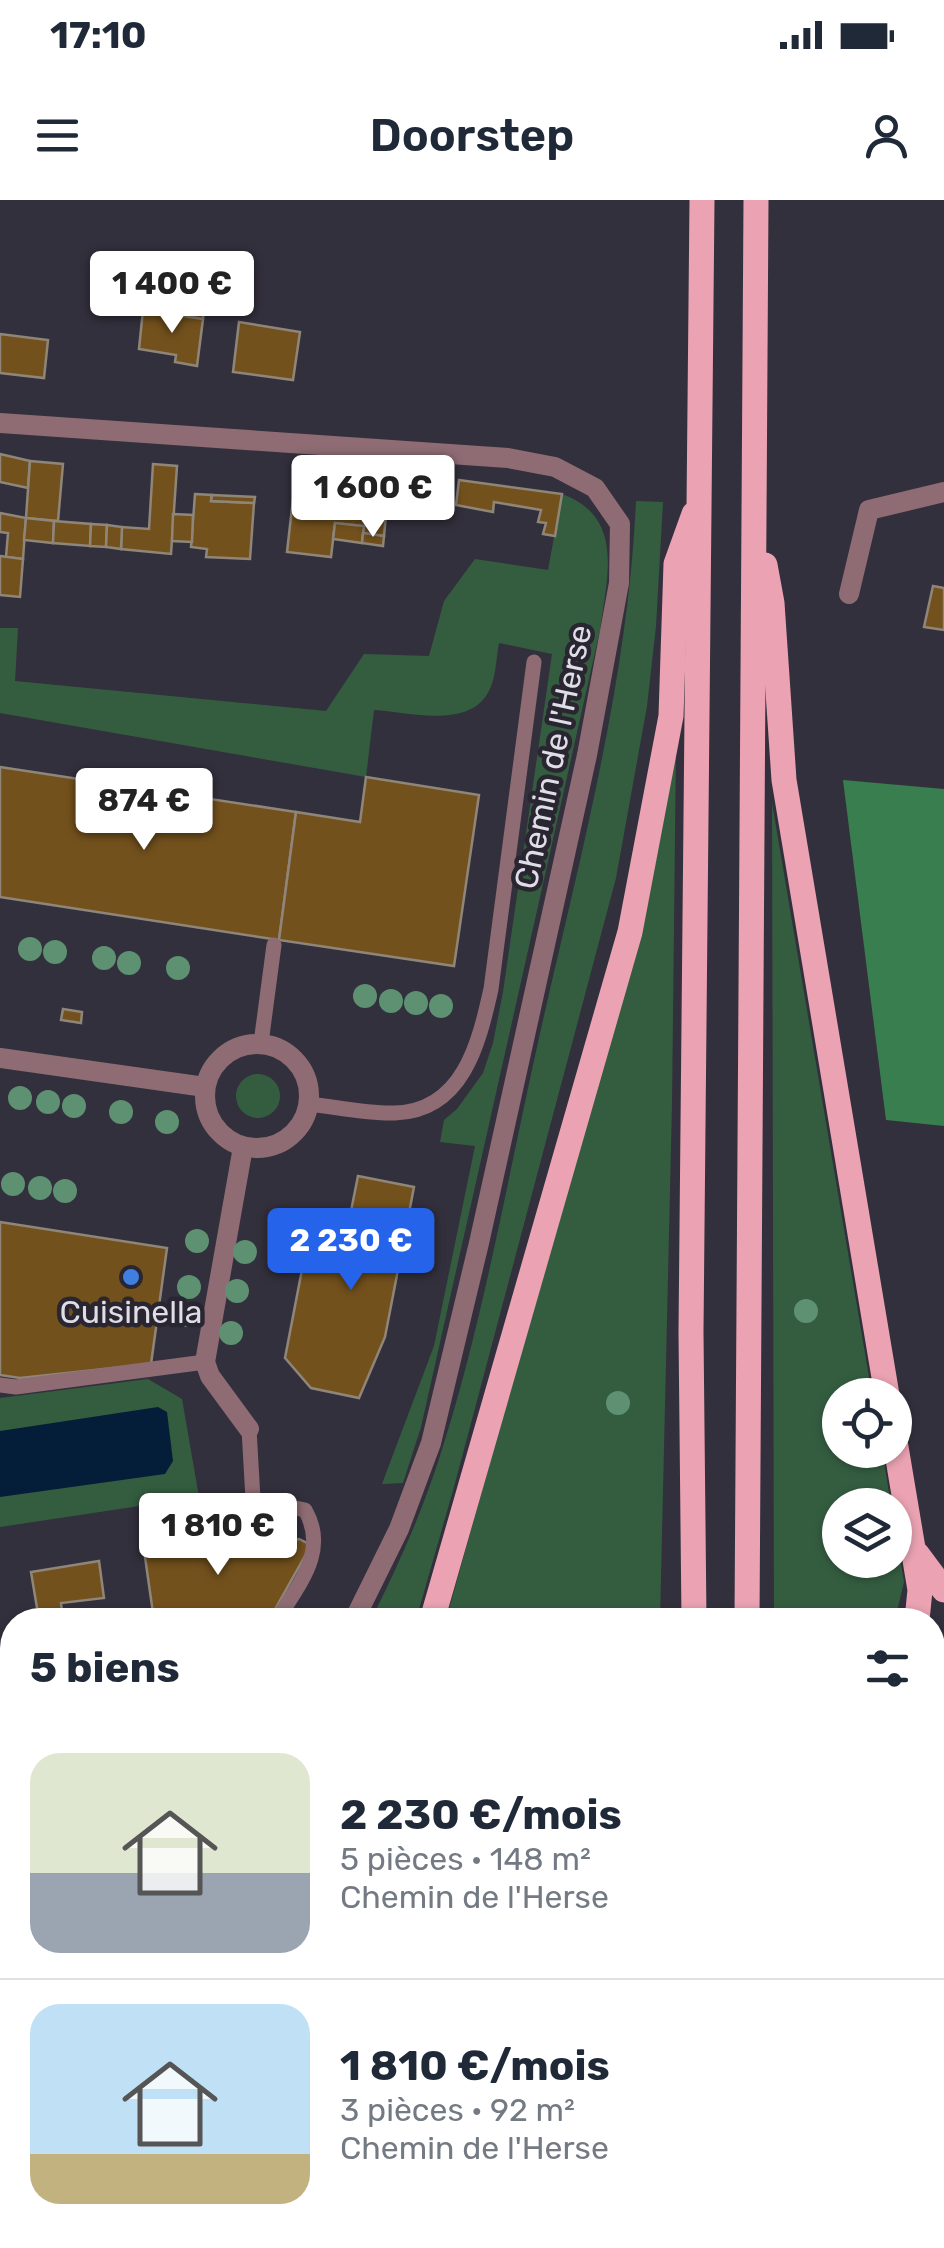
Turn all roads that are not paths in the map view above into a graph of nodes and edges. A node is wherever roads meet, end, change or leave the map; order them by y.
1 (702, 200) edge
2 (756, 200) edge
3 (0, 423) edge
4 (944, 492) edge
5 (701, 495) junction
6 (754, 511) junction
7 (848, 594) dead end
8 (534, 662) dead end
9 (274, 945) dead end
10 (261, 1043) junction
11 (0, 1058) edge
12 (204, 1087) junction
13 (309, 1104) junction
14 (243, 1147) junction
15 (204, 1362) junction
16 (884, 1378) edge
17 (0, 1385) edge
18 (248, 1429) joint
19 (900, 1468) edge
20 (913, 1547) junction
21 (944, 1590) edge
22 (284, 1608) edge
23 (360, 1608) edge
24 (435, 1608) edge
25 (694, 1608) edge
26 (747, 1608) edge
27 (918, 1608) edge

1 - 5 main road
2 - 6 main road
3 - 23 street, Chemin de l'Herse
4 - 7 street
5 - 24 main road
5 - 25 main road
6 - 16 main road
6 - 26 main road
8 - 13 lane
9 - 10 lane
10 - 12 street
10 - 13 street
11 - 12 street
12 - 14 street
13 - 14 street
14 - 15 street
15 - 17 lane
15 - 18 street
18 - 22 lane
19 - 20 main road
20 - 21 main road
20 - 27 main road

